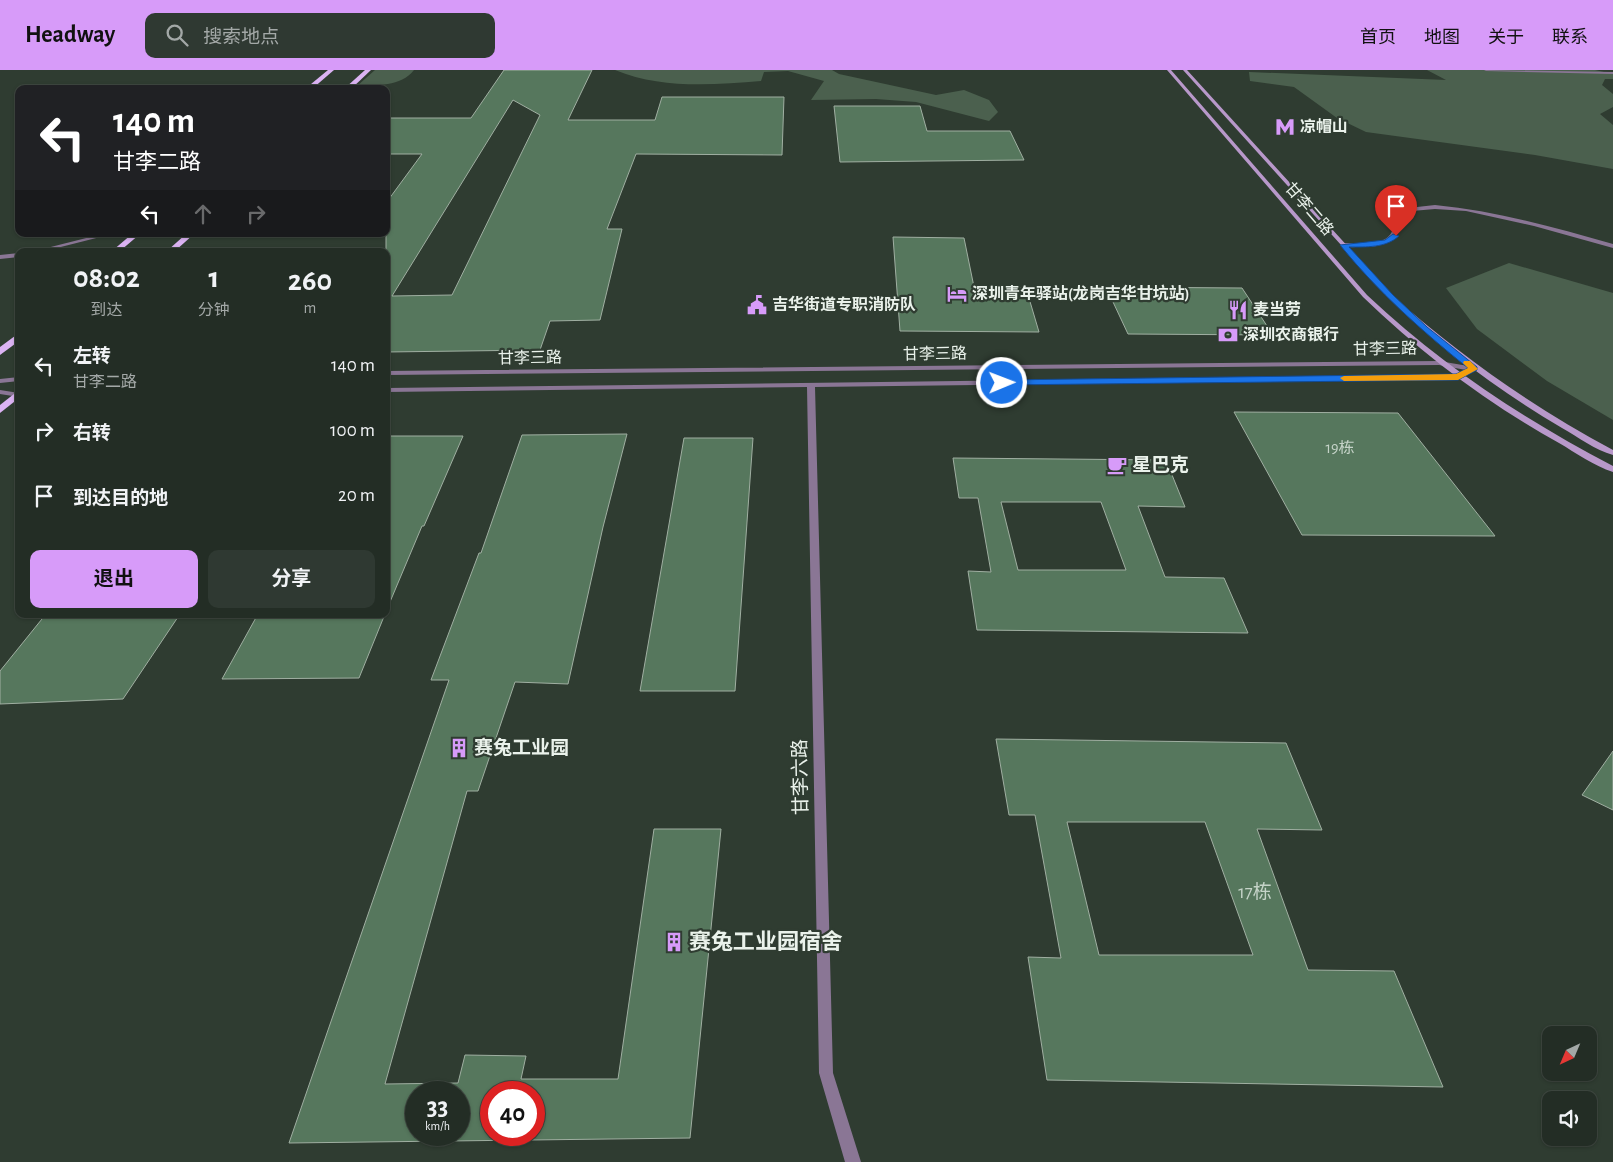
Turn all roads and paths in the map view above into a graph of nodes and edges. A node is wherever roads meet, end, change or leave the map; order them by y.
1 (331, 70) edge
2 (368, 70) edge
3 (1169, 70) edge
4 (1185, 70) edge
5 (1486, 70) edge
6 (1613, 73) edge
7 (313, 85) edge
8 (351, 85) edge
9 (96, 237) edge
10 (132, 237) edge
11 (187, 237) edge
12 (1344, 245) junction
13 (1613, 246) edge
14 (51, 248) edge
15 (120, 248) edge
16 (174, 248) edge
17 (15, 255) edge
18 (0, 257) edge
19 (15, 339) edge
20 (0, 352) edge
21 (1439, 363) junction
22 (1474, 369) junction
23 (390, 373) edge
24 (1458, 377) junction
25 (15, 379) edge
26 (0, 381) edge
27 (810, 387) dead end
28 (390, 390) edge
29 (0, 392) edge
30 (15, 394) edge
31 (15, 397) edge
32 (0, 410) edge
33 (1613, 454) edge
34 (1613, 469) edge
35 (852, 1162) edge

1 - 7 main road
2 - 8 main road
3 - 21 main road, 甘李二路
4 - 12 main road, 甘李二路
5 - 6 street
9 - 14 street
10 - 15 main road
11 - 16 main road
12 - 13 street
12 - 22 main road, 甘李二路
17 - 18 street
19 - 20 main road
21 - 22 street, 甘李三路
21 - 23 street, 甘李三路
21 - 24 main road, 甘李二路
22 - 24 street, 甘李三路
22 - 33 main road, 甘李二路
24 - 28 street, 甘李三路
24 - 34 main road, 甘李二路
25 - 26 street
27 - 35 street, 甘李六路
29 - 30 street
31 - 32 main road

